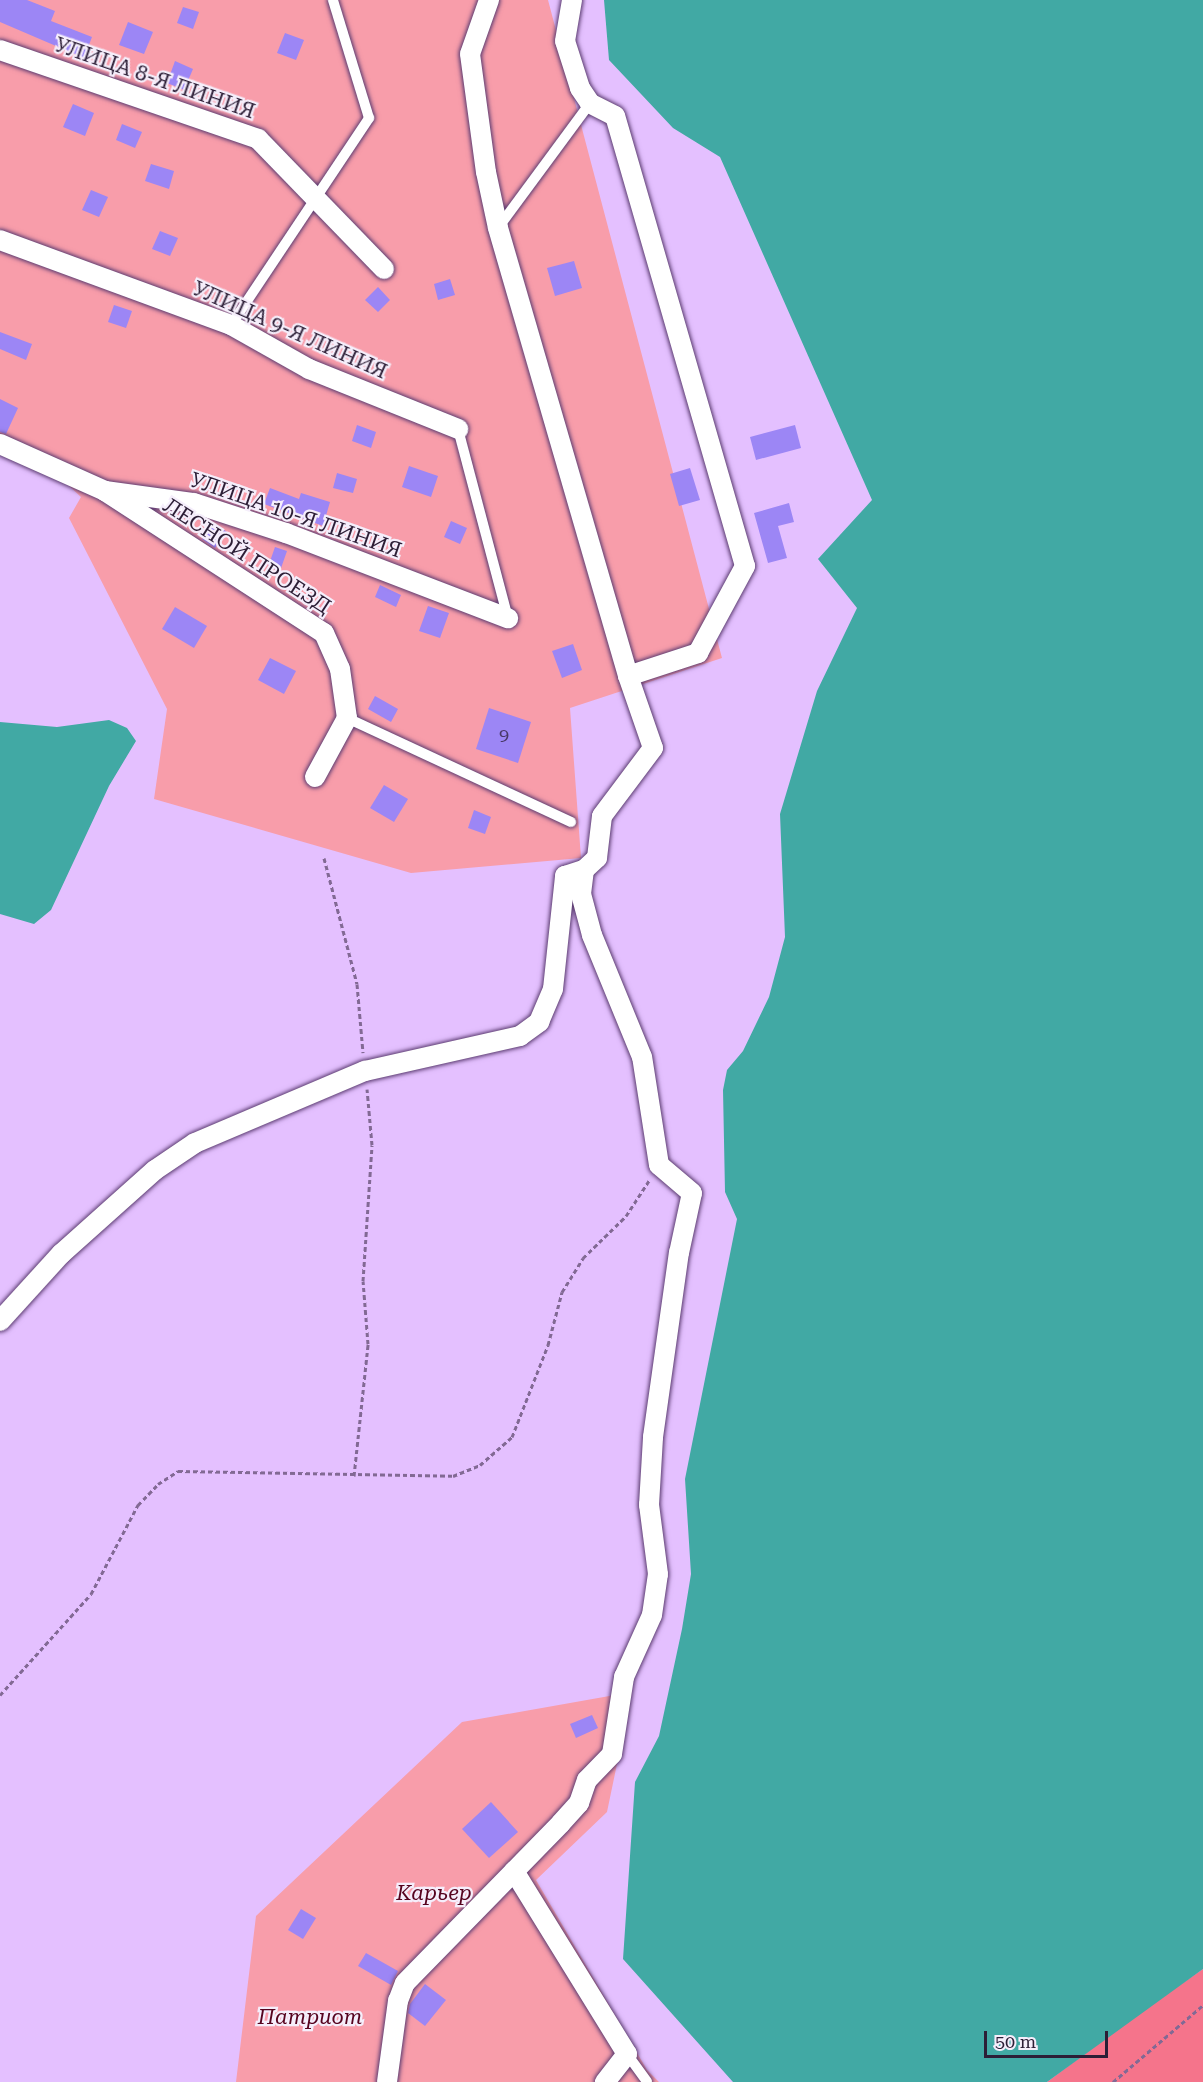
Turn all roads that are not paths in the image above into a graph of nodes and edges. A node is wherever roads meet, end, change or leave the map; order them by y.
1 (333, 0) edge
2 (489, 0) edge
3 (573, 0) edge
4 (0, 50) edge
5 (590, 103) junction
6 (314, 200) junction
7 (498, 228) junction
8 (0, 240) edge
9 (384, 269) dead end
10 (231, 325) junction
11 (458, 429) joint
12 (0, 444) edge
13 (105, 491) junction
14 (508, 618) joint
15 (628, 676) junction
16 (347, 718) junction
17 (315, 777) dead end
18 (571, 822) dead end
19 (584, 870) junction
20 (0, 1321) edge
21 (514, 1871) junction
22 (627, 2054) junction
23 (387, 2082) edge
24 (605, 2082) edge
25 (647, 2082) edge

1 - 6 lane
2 - 7 street
3 - 5 street
4 - 6 street, УЛИЦА 8-Я ЛИНИЯ
5 - 7 lane
5 - 15 street
6 - 9 street, УЛИЦА 8-Я ЛИНИЯ
6 - 10 lane
7 - 15 street
8 - 10 street, УЛИЦА 9-Я ЛИНИЯ
10 - 11 street, УЛИЦА 9-Я ЛИНИЯ
11 - 14 lane
12 - 13 street, УЛИЦА 10-Я ЛИНИЯ
13 - 14 street, УЛИЦА 10-Я ЛИНИЯ
13 - 16 street, ЛЕСНОЙ ПРОЕЗД
15 - 19 street
16 - 17 street
16 - 18 lane
19 - 20 street
19 - 21 street
21 - 22 street
21 - 23 street
22 - 24 street
22 - 25 lane

